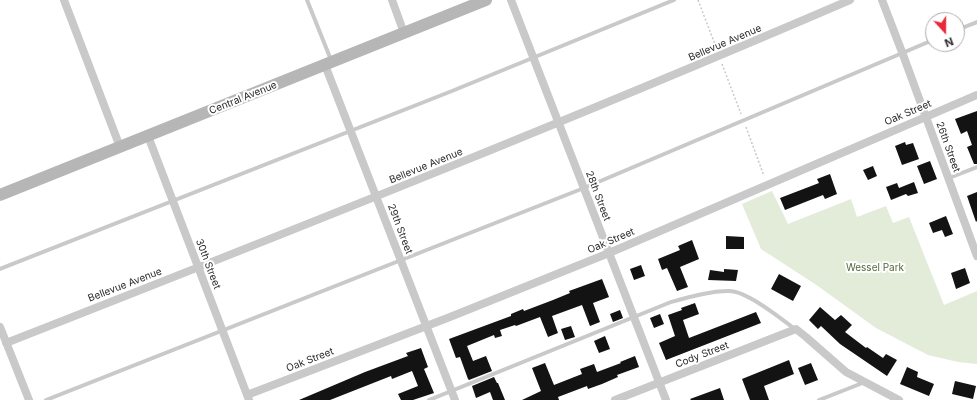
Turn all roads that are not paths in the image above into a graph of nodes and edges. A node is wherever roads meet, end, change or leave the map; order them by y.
1 (64, 0) edge
2 (307, 0) edge
3 (392, 0) edge
4 (486, 0) edge
5 (511, 0) edge
6 (674, 0) edge
7 (850, 0) edge
8 (882, 0) edge
9 (468, 3) edge
10 (977, 22) edge
11 (965, 27) edge
12 (404, 33) junction
13 (925, 43) edge
14 (902, 52) junction
15 (534, 58) junction
16 (329, 63) junction
17 (977, 94) edge
18 (925, 116) junction
19 (559, 123) junction
20 (351, 131) junction
21 (148, 136) junction
22 (120, 147) junction
23 (977, 167) edge
24 (949, 178) junction
25 (584, 188) junction
26 (1, 193) edge
27 (377, 197) junction
28 (173, 201) junction
29 (973, 235) edge
30 (609, 253) junction
31 (977, 256) edge
32 (401, 260) junction
33 (198, 267) junction
34 (0, 269) edge
35 (634, 317) junction
36 (427, 326) junction
37 (0, 327) edge
38 (796, 329) junction
39 (223, 330) junction
40 (6, 343) junction
41 (660, 382) junction
42 (866, 382) junction
43 (452, 391) junction
44 (248, 397) edge
45 (29, 400) edge
46 (46, 400) edge
47 (429, 400) edge
48 (455, 400) edge
49 (615, 400) edge
50 (666, 400) edge
51 (819, 400) edge
52 (899, 400) edge

1 - 22 street
2 - 16 lane
3 - 12 street
4 - 9 street, Central Avenue
5 - 15 street, 28th Street
6 - 15 lane
7 - 19 street, Bellevue Avenue
8 - 14 street, 26th Street
9 - 12 street, Central Avenue
10 - 11 lane
12 - 16 street, Central Avenue
13 - 14 lane
14 - 18 street, 26th Street
14 - 25 lane
15 - 19 street, 28th Street
15 - 20 lane
16 - 20 street, 29th Street
16 - 21 street, Central Avenue
17 - 18 street, Oak Street
18 - 24 street, 26th Street
18 - 30 street, Oak Street
19 - 25 street, 28th Street
19 - 27 street, Bellevue Avenue
20 - 27 street, 29th Street
20 - 28 lane
21 - 22 street, Central Avenue
21 - 28 street, 30th Street
22 - 26 street, Central Avenue
23 - 24 lane
24 - 29 street, 26th Street
25 - 30 street, 28th Street
25 - 32 lane
27 - 32 street, 29th Street
27 - 33 street, Bellevue Avenue
28 - 33 street, 30th Street
28 - 34 lane
29 - 31 street, 26th Street
30 - 35 street, 28th Street
30 - 36 street, Oak Street
32 - 36 street, 29th Street
32 - 39 lane
33 - 39 street, 30th Street
33 - 40 street, Bellevue Avenue
35 - 38 lane
35 - 41 street, 28th Street
35 - 43 lane
36 - 43 street, 29th Street
36 - 44 street, Oak Street
37 - 40 street
38 - 41 street, Cody Street
38 - 42 street
39 - 44 street, 30th Street
39 - 46 lane
40 - 45 street
41 - 49 street, Cody Street
41 - 50 street, 28th Street
42 - 51 lane
42 - 52 street
43 - 47 lane
43 - 48 street, 29th Street

